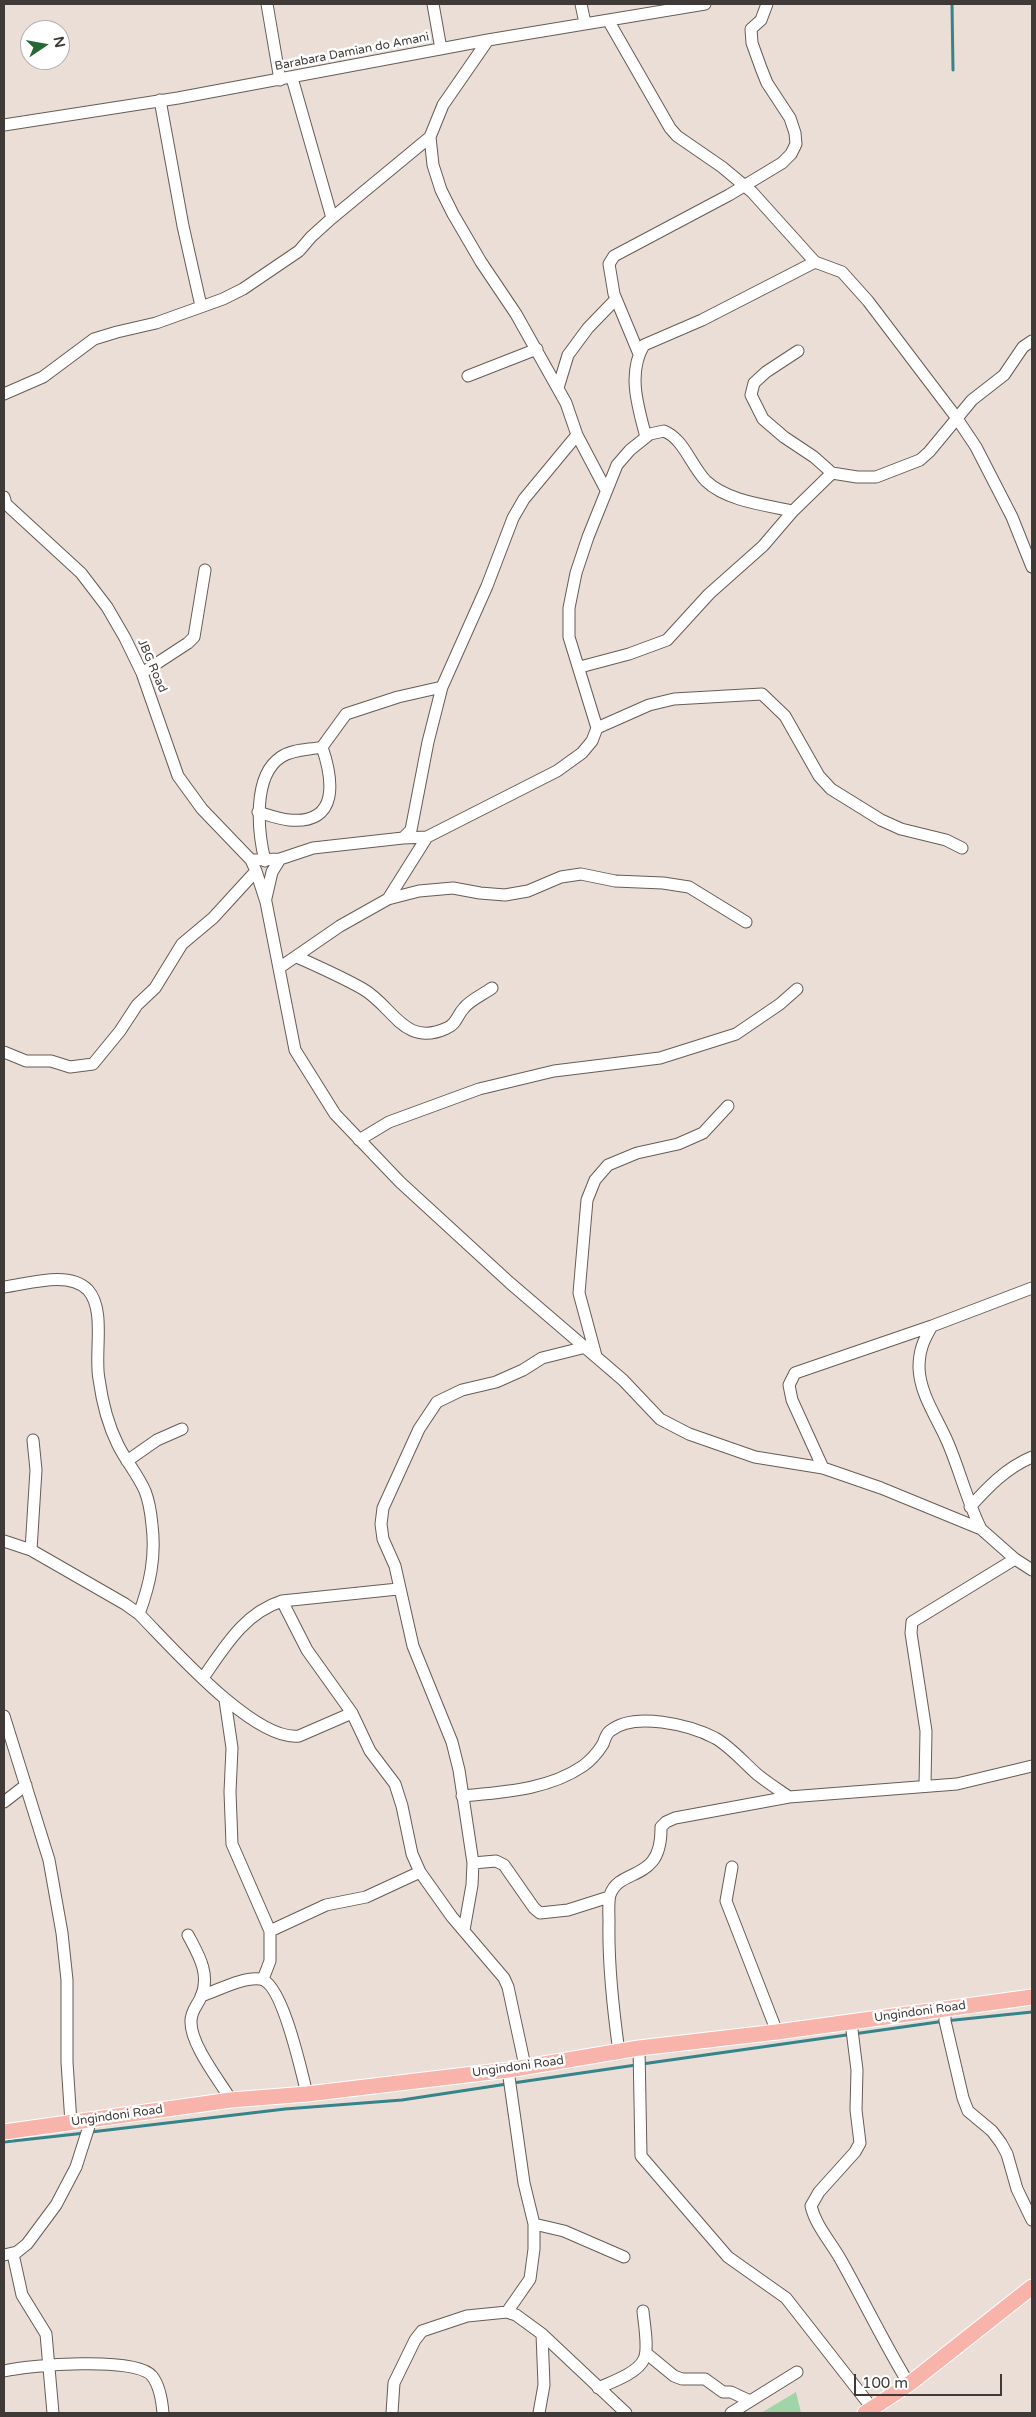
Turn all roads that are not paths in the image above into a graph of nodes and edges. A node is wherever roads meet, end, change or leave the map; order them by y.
1 (266, 4) edge
2 (433, 4) edge
3 (581, 4) edge
4 (706, 4) edge
5 (767, 4) edge
6 (608, 20) junction
7 (585, 24) junction
8 (488, 40) junction
9 (440, 49) junction
10 (292, 78) junction
11 (280, 80) junction
12 (160, 100) junction
13 (4, 125) edge
14 (430, 137) junction
15 (744, 185) junction
16 (332, 218) junction
17 (815, 262) junction
18 (616, 298) junction
19 (201, 306) junction
20 (1032, 341) edge
21 (537, 350) junction
22 (798, 351) dead end
23 (639, 354) junction
24 (468, 376) dead end
25 (558, 388) junction
26 (4, 394) edge
27 (956, 417) junction
28 (577, 435) junction
29 (646, 437) junction
30 (832, 473) junction
31 (606, 490) junction
32 (4, 497) edge
33 (793, 511) junction
34 (1032, 567) edge
35 (205, 570) dead end
36 (580, 667) junction
37 (142, 673) junction
38 (442, 687) junction
39 (597, 728) junction
40 (322, 747) junction
41 (258, 812) junction
42 (427, 837) junction
43 (403, 838) junction
44 (962, 848) dead end
45 (280, 859) junction
46 (251, 860) junction
47 (265, 861) junction
48 (256, 872) junction
49 (388, 898) junction
50 (266, 902) junction
51 (746, 922) dead end
52 (297, 957) junction
53 (279, 968) junction
54 (492, 988) dead end
55 (797, 989) dead end
56 (4, 1052) edge
57 (728, 1106) dead end
58 (359, 1140) junction
59 (4, 1287) edge
60 (1032, 1288) edge
61 (932, 1326) junction
62 (586, 1348) junction
63 (596, 1356) junction
64 (182, 1429) dead end
65 (32, 1440) dead end
66 (1032, 1457) edge
67 (126, 1460) junction
68 (823, 1468) junction
69 (970, 1507) junction
70 (981, 1529) junction
71 (4, 1541) edge
72 (31, 1550) junction
73 (1015, 1559) junction
74 (1032, 1570) edge
75 (398, 1589) junction
76 (282, 1601) junction
77 (139, 1614) junction
78 (203, 1678) junction
79 (225, 1700) junction
80 (352, 1714) junction
81 (4, 1716) edge
82 (1032, 1766) edge
83 (26, 1785) junction
84 (925, 1785) junction
85 (462, 1796) junction
86 (789, 1797) junction
87 (4, 1802) edge
88 (473, 1863) junction
89 (732, 1867) dead end
90 (420, 1872) junction
91 (610, 1897) junction
92 (270, 1930) junction
93 (464, 1930) junction
94 (188, 1935) dead end
95 (263, 1979) junction
96 (202, 1996) junction
97 (1032, 1997) edge
98 (945, 2008) junction
99 (851, 2022) junction
100 (777, 2032) junction
101 (639, 2048) junction
102 (619, 2052) junction
103 (525, 2066) junction
104 (508, 2070) junction
105 (307, 2094) junction
106 (231, 2100) junction
107 (91, 2120) junction
108 (72, 2123) junction
109 (4, 2132) edge
110 (1032, 2220) edge
111 (534, 2224) junction
112 (8, 2255) edge
113 (624, 2257) dead end
114 (1032, 2287) edge
115 (644, 2311) dead end
116 (506, 2312) junction
117 (542, 2334) junction
118 (646, 2353) junction
119 (48, 2366) junction
120 (4, 2371) edge
121 (797, 2372) dead end
122 (909, 2384) junction
123 (598, 2388) junction
124 (750, 2401) junction
125 (868, 2411) edge
126 (53, 2413) edge
127 (164, 2413) edge
128 (392, 2413) edge
129 (539, 2413) edge
130 (626, 2413) edge
131 (731, 2413) edge

1 - 11 street
2 - 9 street
3 - 7 street
4 - 6 street, Barabara Damian do Amani
5 - 15 street
6 - 7 street, Barabara Damian do Amani
6 - 15 street
7 - 8 street, Barabara Damian do Amani
8 - 9 street, Barabara Damian do Amani
8 - 14 street
9 - 10 street, Barabara Damian do Amani
10 - 11 street, Barabara Damian do Amani
10 - 16 street
11 - 12 street, Barabara Damian do Amani
12 - 13 street, Barabara Damian do Amani
12 - 19 street
14 - 16 street
14 - 21 street
15 - 17 street
15 - 18 street
16 - 19 street
17 - 23 street
17 - 27 street
18 - 23 street
18 - 25 street
19 - 26 street
20 - 27 street
21 - 24 street
21 - 25 street
22 - 30 street
23 - 29 street
25 - 28 street
27 - 30 street
27 - 34 street
28 - 31 street
28 - 38 street
29 - 31 street
29 - 33 street
30 - 33 street
31 - 36 street
32 - 37 street, JBG Road
33 - 36 street
35 - 37 street
36 - 39 street
37 - 46 street, JBG Road
38 - 40 street
38 - 43 street
39 - 42 street
39 - 44 street
40 - 41 street
40 - 41 street
41 - 47 street
42 - 43 street
42 - 49 street
43 - 45 street
45 - 47 street
45 - 50 street
46 - 47 street
46 - 48 street
48 - 50 street
48 - 56 street
49 - 51 street
49 - 52 street
50 - 53 street
52 - 53 street
52 - 54 street
53 - 58 street
55 - 58 street
57 - 63 street
58 - 62 street
59 - 67 street
60 - 61 street
61 - 68 street
61 - 69 street
62 - 63 street
62 - 75 street
63 - 68 street
64 - 67 street
65 - 72 street
66 - 69 street
67 - 77 street
68 - 70 street
69 - 70 street
70 - 73 street
71 - 72 street
72 - 77 street
73 - 74 street
73 - 84 street
75 - 76 street
75 - 85 street
76 - 78 street
76 - 80 street
77 - 78 street
78 - 79 street
79 - 80 street
79 - 92 street
80 - 90 street
81 - 83 street
82 - 84 street
83 - 87 street
83 - 108 street
84 - 86 street
85 - 86 street
85 - 88 street
86 - 91 street
88 - 91 street
88 - 93 street
89 - 100 street
90 - 92 street
90 - 93 street
91 - 102 street
92 - 95 street
93 - 103 street
94 - 96 street
95 - 96 street
95 - 105 street
96 - 106 street
97 - 98 main road, Ungindoni Road
98 - 99 main road, Ungindoni Road
98 - 110 street
99 - 100 main road, Ungindoni Road
99 - 122 street
100 - 101 main road, Ungindoni Road
101 - 102 main road, Ungindoni Road
101 - 125 street
102 - 103 main road, Ungindoni Road
103 - 104 main road, Ungindoni Road
104 - 105 main road, Ungindoni Road
104 - 111 street
105 - 106 main road, Ungindoni Road
106 - 107 main road, Ungindoni Road
107 - 108 main road, Ungindoni Road
107 - 112 street
108 - 109 main road, Ungindoni Road
111 - 113 street
111 - 116 street
112 - 119 street
114 - 122 main road
115 - 118 street
116 - 117 street
116 - 128 street
117 - 123 street
117 - 129 street
118 - 123 street
118 - 124 street
119 - 120 street
119 - 126 street
119 - 127 street
121 - 124 street
122 - 125 main road
123 - 130 street
124 - 131 street

